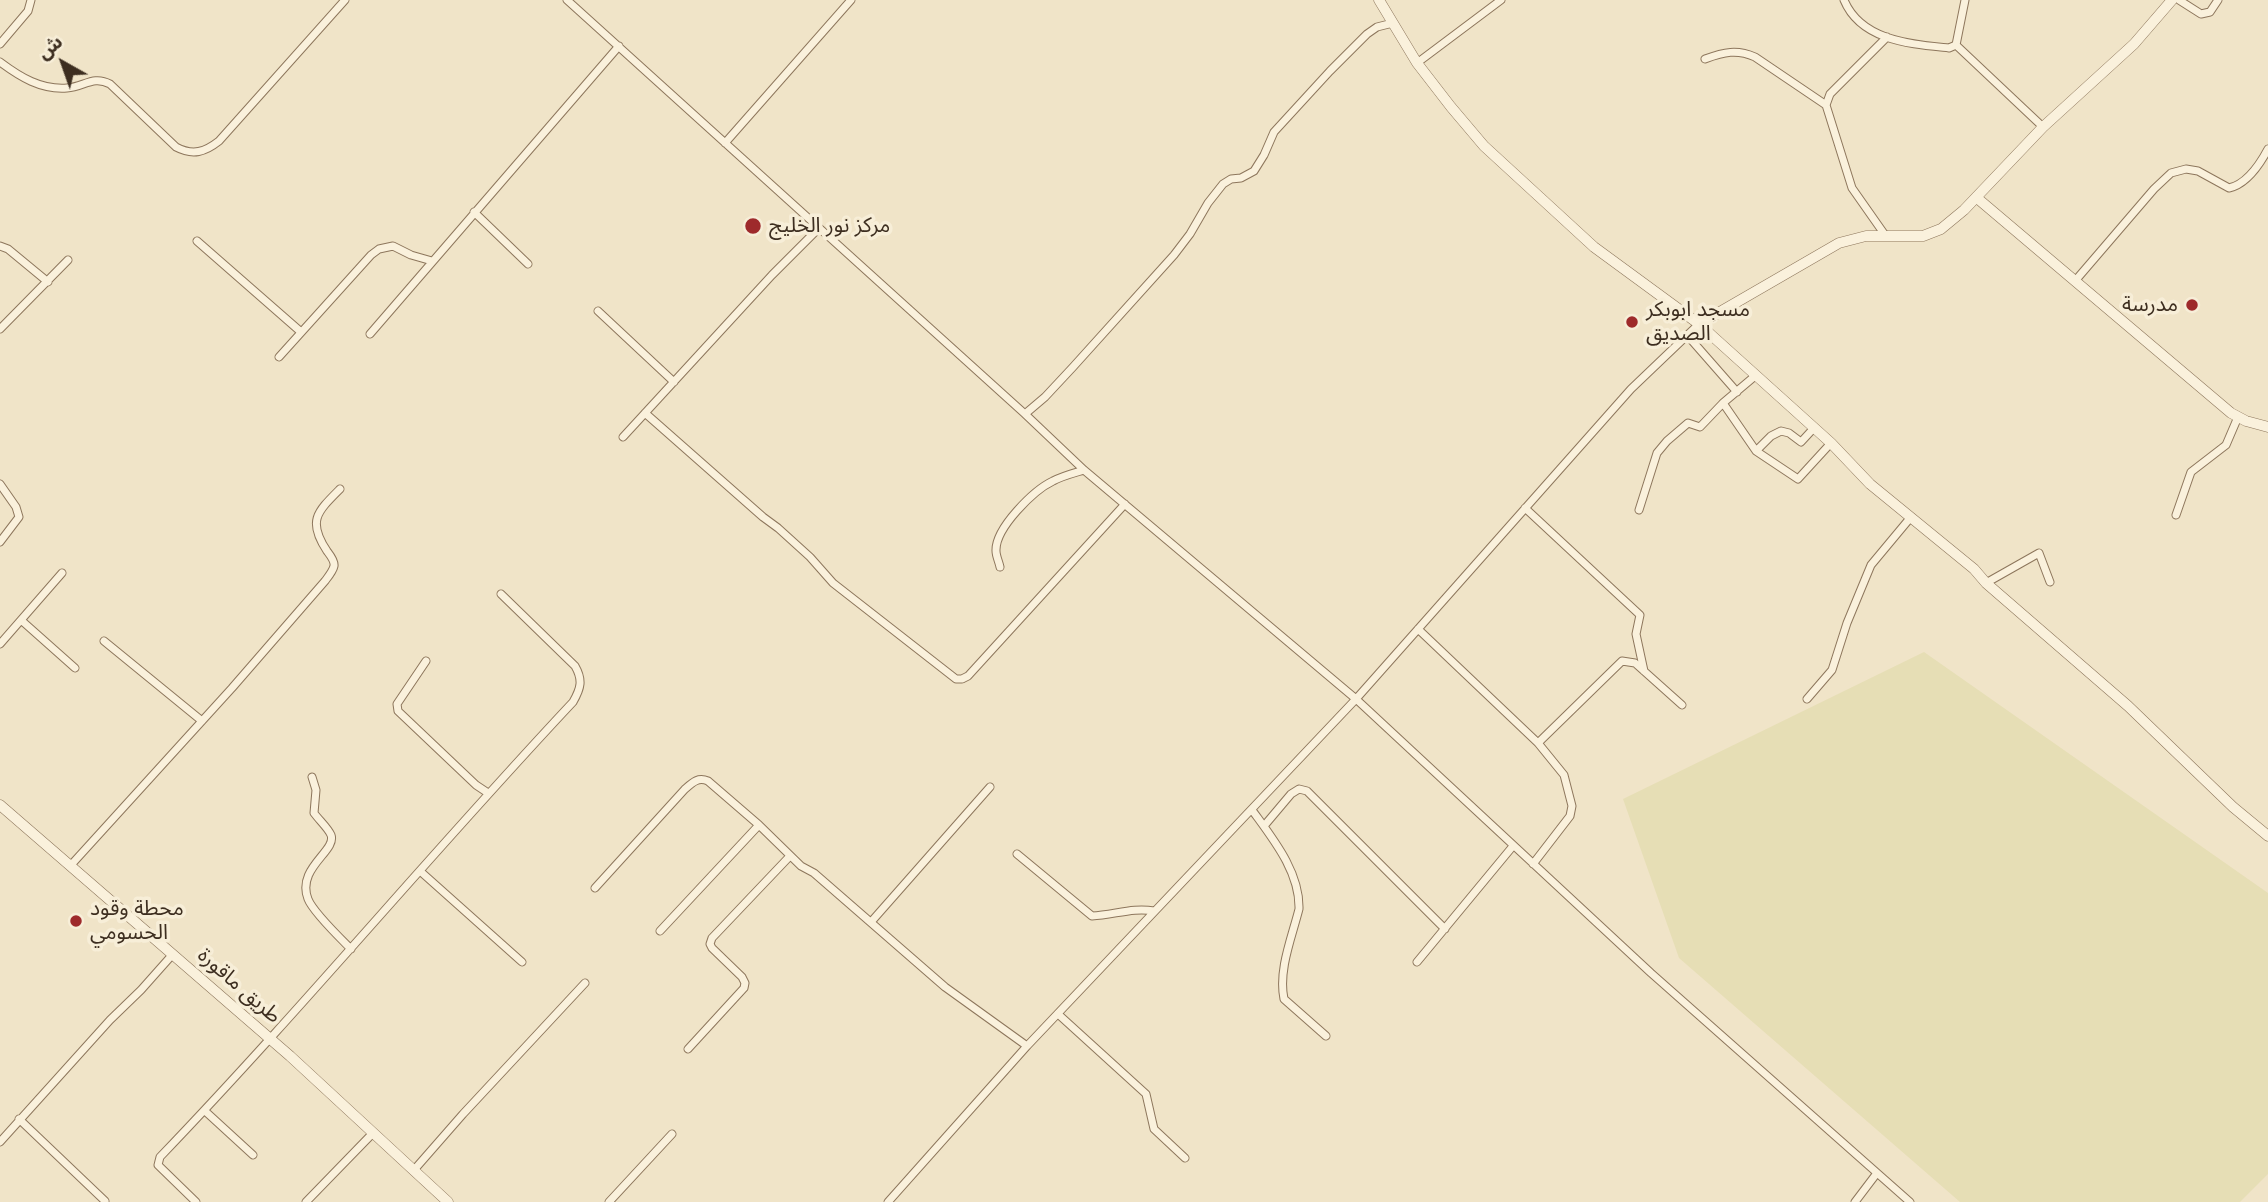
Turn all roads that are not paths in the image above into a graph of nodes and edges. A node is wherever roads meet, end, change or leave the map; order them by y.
1 (31, 0) edge
2 (345, 0) edge
3 (567, 0) edge
4 (850, 0) edge
5 (1379, 0) edge
6 (1501, 0) edge
7 (1844, 0) edge
8 (1965, 0) edge
9 (2172, 0) edge
10 (2179, 0) edge
11 (2218, 0) edge
12 (1393, 23) junction
13 (1887, 37) junction
14 (0, 44) edge
15 (1956, 45) junction
16 (619, 46) junction
17 (1705, 59) dead end
18 (0, 62) edge
19 (1417, 63) junction
20 (1826, 105) junction
21 (2042, 127) junction
22 (725, 143) junction
23 (2268, 149) edge
24 (1977, 198) junction
25 (474, 212) junction
26 (818, 229) junction
27 (1885, 236) junction
28 (197, 241) dead end
29 (0, 246) edge
30 (68, 260) dead end
31 (432, 261) junction
32 (528, 264) dead end
33 (2075, 281) junction
34 (48, 282) junction
35 (598, 311) dead end
36 (1699, 324) junction
37 (0, 329) edge
38 (301, 332) junction
39 (370, 334) dead end
40 (1687, 335) junction
41 (279, 357) dead end
42 (1755, 376) junction
43 (674, 382) junction
44 (1737, 392) junction
45 (1723, 403) junction
46 (645, 413) junction
47 (1025, 414) junction
48 (2238, 417) junction
49 (2268, 426) edge
50 (1814, 429) junction
51 (623, 437) dead end
52 (1831, 443) junction
53 (1756, 451) junction
54 (1084, 470) junction
55 (0, 484) edge
56 (340, 489) dead end
57 (1125, 504) junction
58 (1525, 508) junction
59 (1639, 510) dead end
60 (2176, 515) dead end
61 (1911, 517) junction
62 (0, 541) edge
63 (1000, 566) dead end
64 (62, 573) dead end
65 (2050, 582) dead end
66 (1986, 583) junction
67 (501, 594) dead end
68 (21, 620) junction
69 (1418, 629) junction
70 (104, 641) dead end
71 (0, 644) edge
72 (426, 661) dead end
73 (75, 668) dead end
74 (1644, 671) junction
75 (1356, 699) junction
76 (1807, 699) dead end
77 (1682, 705) dead end
78 (202, 721) junction
79 (1538, 743) junction
80 (312, 777) dead end
81 (990, 787) dead end
82 (488, 793) junction
83 (0, 805) edge
84 (1252, 810) junction
85 (759, 825) junction
86 (1264, 826) junction
87 (2268, 836) edge
88 (1513, 846) junction
89 (1017, 854) dead end
90 (790, 856) junction
91 (1533, 864) junction
92 (71, 865) junction
93 (420, 871) junction
94 (595, 888) dead end
95 (1154, 911) junction
96 (871, 922) junction
97 (1445, 929) junction
98 (660, 931) dead end
99 (351, 949) junction
100 (173, 954) junction
101 (522, 962) dead end
102 (1417, 962) dead end
103 (585, 983) dead end
104 (1058, 1014) junction
105 (1326, 1037) dead end
106 (270, 1039) junction
107 (1027, 1046) junction
108 (688, 1049) dead end
109 (205, 1111) junction
110 (19, 1119) junction
111 (373, 1133) junction
112 (672, 1134) dead end
113 (0, 1142) edge
114 (253, 1155) dead end
115 (1185, 1158) dead end
116 (414, 1171) junction
117 (1877, 1173) junction
118 (104, 1201) edge
119 (196, 1202) edge
120 (306, 1202) edge
121 (448, 1202) edge
122 (609, 1202) edge
123 (888, 1202) edge
124 (1855, 1202) edge
125 (1910, 1202) edge

1 - 14 street
2 - 18 street
3 - 16 street
4 - 22 street
5 - 12 street
6 - 19 street
7 - 13 street
8 - 15 street
9 - 21 street
10 - 11 street
12 - 19 street
12 - 47 street
13 - 15 street
13 - 20 street
15 - 21 street
16 - 22 street
16 - 25 street
17 - 20 street
19 - 36 street
20 - 27 street
21 - 24 street
22 - 26 street
23 - 33 street
24 - 27 street
24 - 33 street
25 - 31 street
25 - 32 street
26 - 43 street
26 - 47 street
27 - 36 street
28 - 38 street
29 - 34 street
30 - 34 street
31 - 38 street
31 - 39 street
33 - 48 street
34 - 37 street
35 - 43 street
36 - 40 street
36 - 42 street
38 - 41 street
40 - 44 street
40 - 58 street
42 - 44 street
42 - 50 street
43 - 46 street
44 - 45 street
45 - 53 street
45 - 59 street
46 - 51 street
46 - 57 street
47 - 54 street
48 - 49 street
48 - 60 street
50 - 52 street
50 - 53 street
52 - 53 street
52 - 61 street
54 - 57 street
54 - 63 street
55 - 62 street
56 - 78 street
57 - 75 street
58 - 69 street
58 - 74 street
61 - 66 street
61 - 76 street
64 - 68 street
65 - 66 street
66 - 87 street
67 - 82 street
68 - 71 street
68 - 73 street
69 - 75 street
69 - 79 street
70 - 78 street
72 - 82 street
74 - 77 street
74 - 79 street
75 - 84 street
75 - 88 street
78 - 92 street
79 - 91 street
80 - 99 street
81 - 96 street
82 - 93 street
83 - 92 street, طريق ماقورة
84 - 86 street
84 - 95 street
85 - 90 street
85 - 94 street
85 - 98 street
86 - 97 street
86 - 105 street
88 - 91 street
88 - 97 street
89 - 95 street
90 - 96 street
90 - 108 street
91 - 117 street
92 - 100 street, طريق ماقورة
93 - 99 street
93 - 101 street
95 - 104 street
96 - 107 street
97 - 102 street
99 - 106 street
100 - 106 street, طريق ماقورة
100 - 110 street
103 - 116 street
104 - 107 street
104 - 115 street
106 - 109 street
106 - 111 street, طريق ماقورة
107 - 123 street
109 - 114 street
109 - 119 street
110 - 113 street
110 - 118 street
111 - 116 street, طريق ماقورة
111 - 120 street
112 - 122 street
116 - 121 street, طريق ماقورة
117 - 124 street
117 - 125 street

